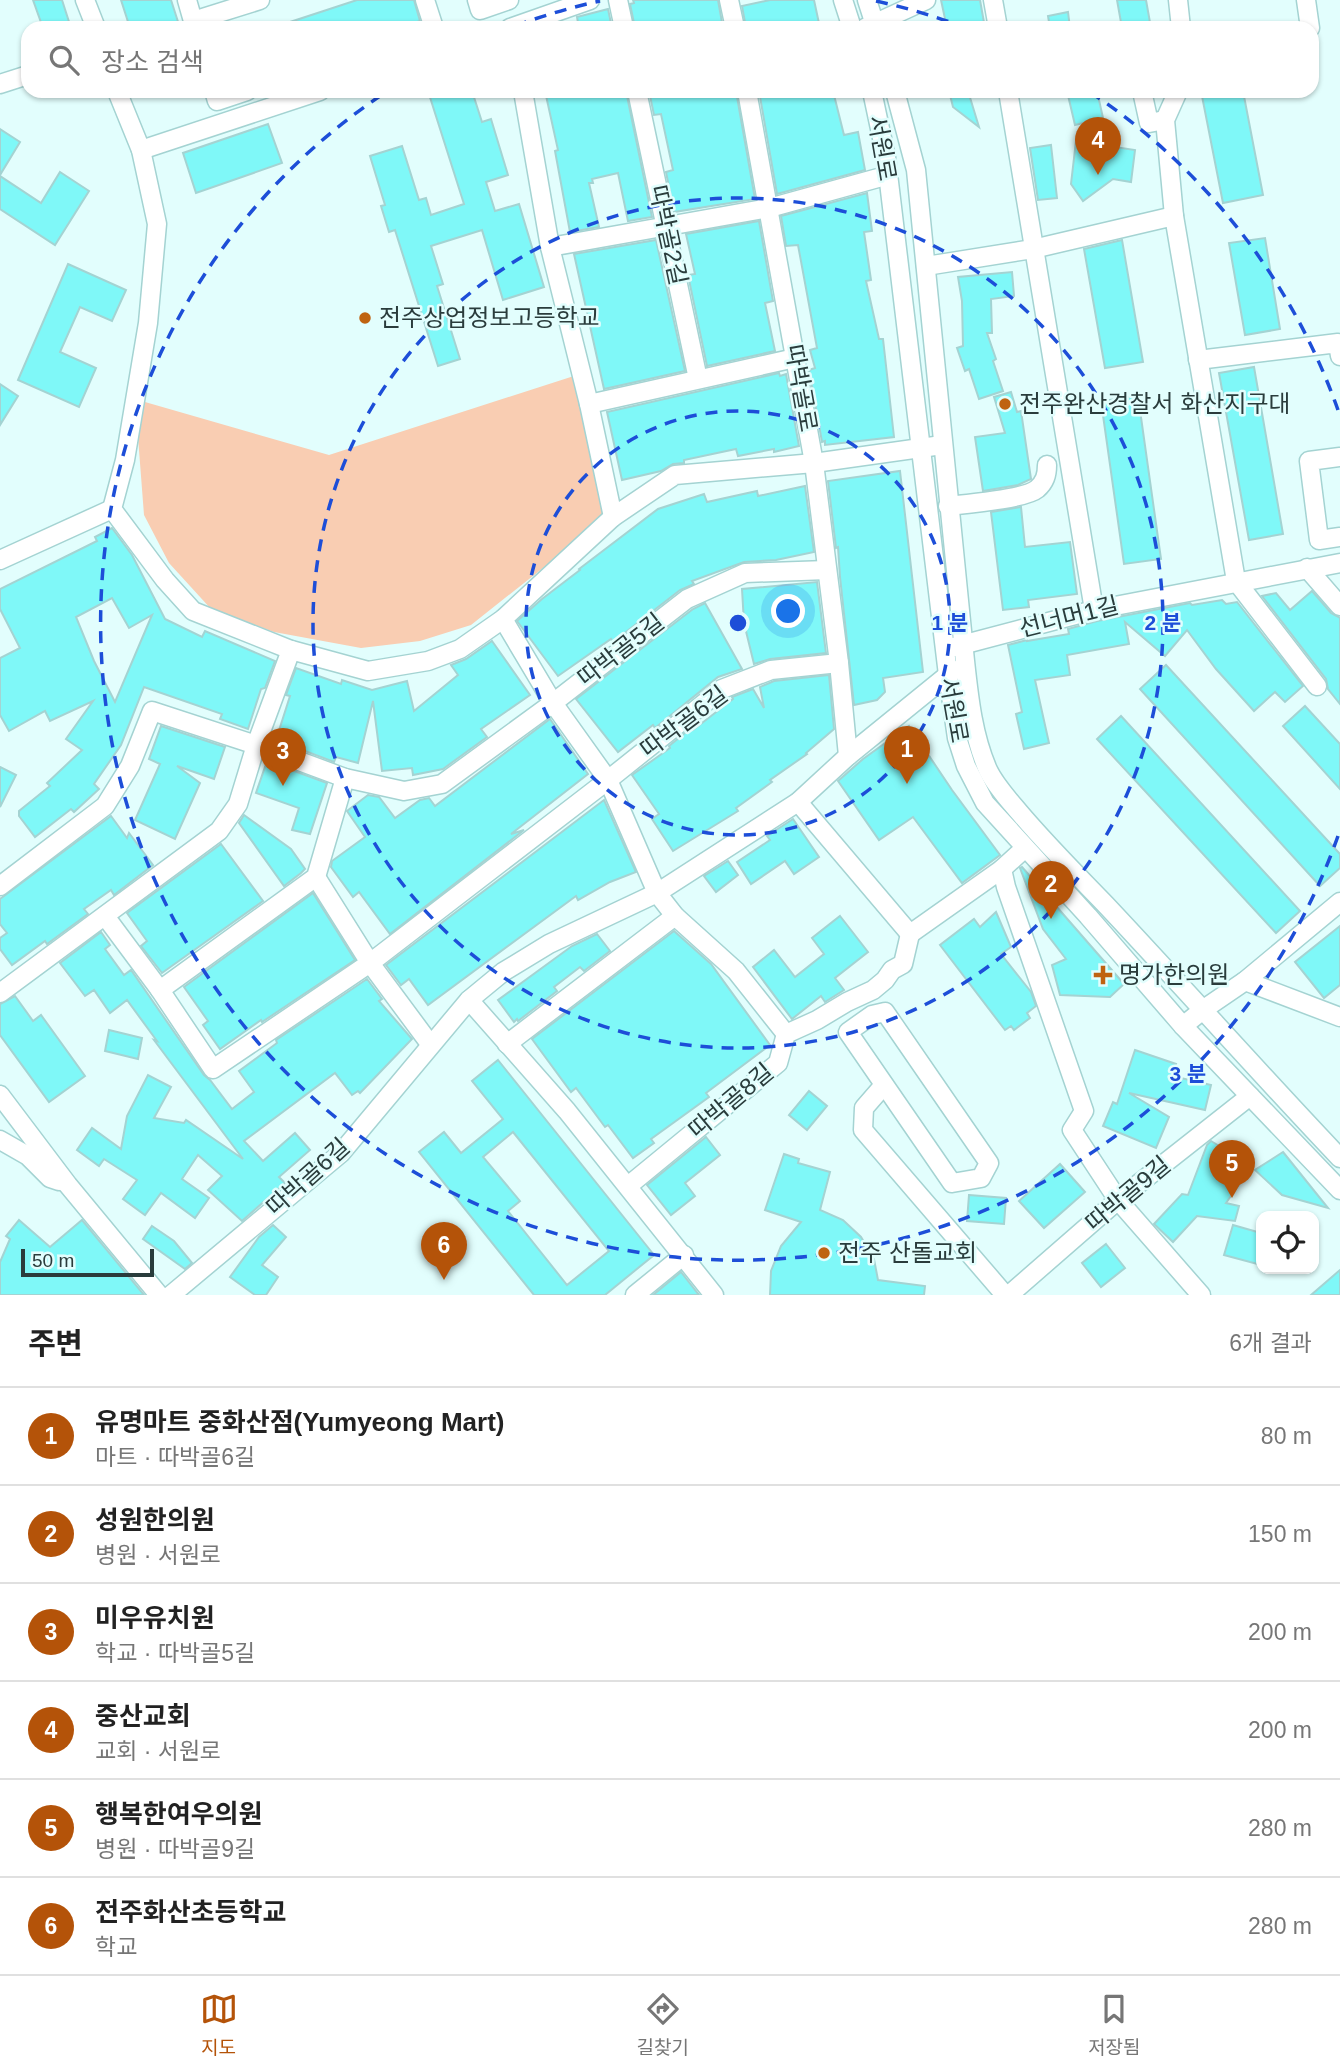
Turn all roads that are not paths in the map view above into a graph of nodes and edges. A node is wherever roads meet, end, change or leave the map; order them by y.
1 (85, 0) edge
2 (187, 0) edge
3 (260, 0) edge
4 (425, 0) edge
5 (477, 0) edge
6 (509, 0) edge
7 (590, 0) edge
8 (618, 0) edge
9 (729, 0) edge
10 (843, 0) edge
11 (867, 0) edge
12 (926, 0) edge
13 (993, 0) edge
14 (1178, 0) edge
15 (1306, 0) edge
16 (93, 21) edge
17 (193, 21) edge
18 (205, 21) edge
19 (432, 21) edge
20 (531, 21) edge
21 (622, 21) edge
22 (734, 21) edge
23 (850, 21) edge
24 (871, 21) edge
25 (882, 21) edge
26 (997, 21) edge
27 (1180, 21) edge
28 (1309, 21) edge
29 (21, 77) edge
30 (0, 84) edge
31 (120, 98) edge
32 (299, 98) edge
33 (524, 98) edge
34 (639, 98) edge
35 (748, 98) edge
36 (873, 98) edge
37 (897, 98) edge
38 (1009, 98) edge
39 (1144, 98) edge
40 (1175, 98) edge
41 (1165, 120) junction
42 (141, 150) junction
43 (878, 178) dead end
44 (769, 208) junction
45 (1174, 216) junction
46 (666, 226) junction
47 (550, 247) junction
48 (1033, 249) junction
49 (926, 266) junction
50 (1340, 356) edge
51 (795, 358) junction
52 (1198, 360) junction
53 (698, 379) junction
54 (589, 404) junction
55 (942, 445) junction
56 (920, 448) junction
57 (1340, 457) edge
58 (814, 463) junction
59 (1048, 465) dead end
60 (948, 506) junction
61 (113, 509) junction
62 (613, 517) junction
63 (1340, 537) edge
64 (0, 560) edge
65 (1340, 563) edge
66 (1307, 568) junction
67 (827, 570) junction
68 (1236, 581) junction
69 (1340, 606) edge
70 (1094, 610) junction
71 (503, 619) junction
72 (944, 649) junction
73 (291, 650) junction
74 (964, 653) junction
75 (839, 663) junction
76 (948, 675) junction
77 (1317, 686) dead end
78 (553, 703) junction
79 (256, 745) junction
80 (848, 756) junction
81 (345, 778) junction
82 (608, 780) junction
83 (798, 802) junction
84 (1025, 848) junction
85 (1002, 869) junction
86 (316, 877) junction
87 (0, 886) edge
88 (657, 893) junction
89 (1340, 902) edge
90 (105, 916) junction
91 (675, 916) junction
92 (909, 934) junction
93 (370, 962) junction
94 (1245, 982) junction
95 (160, 990) junction
96 (0, 993) edge
97 (469, 1000) junction
98 (1204, 1009) junction
99 (1340, 1017) edge
100 (1184, 1027) junction
101 (786, 1034) junction
102 (430, 1044) junction
103 (507, 1044) junction
104 (884, 1085) junction
105 (0, 1096) edge
106 (1250, 1096) junction
107 (0, 1140) edge
108 (1340, 1158) edge
109 (68, 1185) junction
110 (628, 1186) junction
111 (1340, 1190) edge
112 (1118, 1200) junction
113 (684, 1255) junction
114 (159, 1295) edge
115 (171, 1295) edge
116 (635, 1295) edge
117 (714, 1295) edge
118 (1007, 1295) edge
119 (1201, 1295) edge

1 - 16 street
2 - 17 street
3 - 18 street
4 - 19 street
5 - 6 street
7 - 20 street
8 - 21 street
9 - 22 street
10 - 23 street
11 - 24 street
12 - 25 street
13 - 26 street
14 - 27 street
15 - 28 street
29 - 30 street
31 - 42 street
32 - 42 street
33 - 47 street
34 - 46 street, 따박골2길
35 - 44 street
36 - 56 street, 서원로
37 - 49 street, 서원로
38 - 48 street
39 - 41 street
40 - 41 street
41 - 45 street
42 - 61 street
43 - 44 street
44 - 46 street
44 - 51 street, 따박골로
45 - 48 street
45 - 52 street
46 - 47 street
46 - 53 street, 따박골2길
47 - 54 street
48 - 49 street
48 - 70 street
49 - 55 street, 서원로
50 - 52 street
51 - 53 street
51 - 58 street, 따박골로
52 - 68 street
53 - 54 street
54 - 62 street
55 - 56 street
55 - 60 street, 서원로
56 - 58 street
56 - 72 street, 서원로
57 - 63 street
58 - 62 street
58 - 67 street, 따박골로
59 - 60 street
60 - 74 street, 서원로
61 - 64 street
61 - 73 street
62 - 71 street
65 - 66 street, 선너머1길
66 - 68 street, 선너머1길
66 - 69 street
67 - 75 street
67 - 78 street, 따박골5길
68 - 70 street, 선너머1길
68 - 77 street
70 - 74 street, 선너머1길
71 - 73 street
71 - 78 street
72 - 74 street, 선너머1길
72 - 76 street, 서원로
73 - 79 street
74 - 76 street, 따박골6길
74 - 98 street, 서원로
75 - 80 street
75 - 82 street, 따박골6길
76 - 80 street, 따박골6길
76 - 84 street, 서원로
78 - 81 street, 따박골5길
78 - 82 street
79 - 81 street, 따박골5길
79 - 87 street, 따박골5길
79 - 90 street
80 - 83 street, 따박골6길
81 - 86 street
82 - 88 street
82 - 93 street, 따박골6길
83 - 88 street, 따박골6길
83 - 92 street
84 - 85 street
84 - 100 street, 서원로
85 - 92 street
85 - 112 street
86 - 93 street
86 - 95 street
88 - 91 street
88 - 97 street, 따박골6길
89 - 94 street
90 - 95 street
90 - 96 street
91 - 101 street
91 - 103 street
92 - 101 street, 따박골8길
93 - 95 street, 따박골6길
93 - 102 street
94 - 98 street
94 - 99 street
97 - 102 street, 따박골6길
97 - 103 street
98 - 100 street
98 - 108 street, 서원로
100 - 106 street, 서원로
101 - 110 street, 따박골8길
102 - 115 street, 따박골6길
103 - 110 street
104 - 104 street
104 - 118 street
105 - 109 street
106 - 111 street, 서원로
106 - 112 street, 따박골9길
107 - 109 street
109 - 114 street
110 - 113 street
112 - 118 street, 따박골9길
112 - 119 street
113 - 116 street
113 - 117 street

